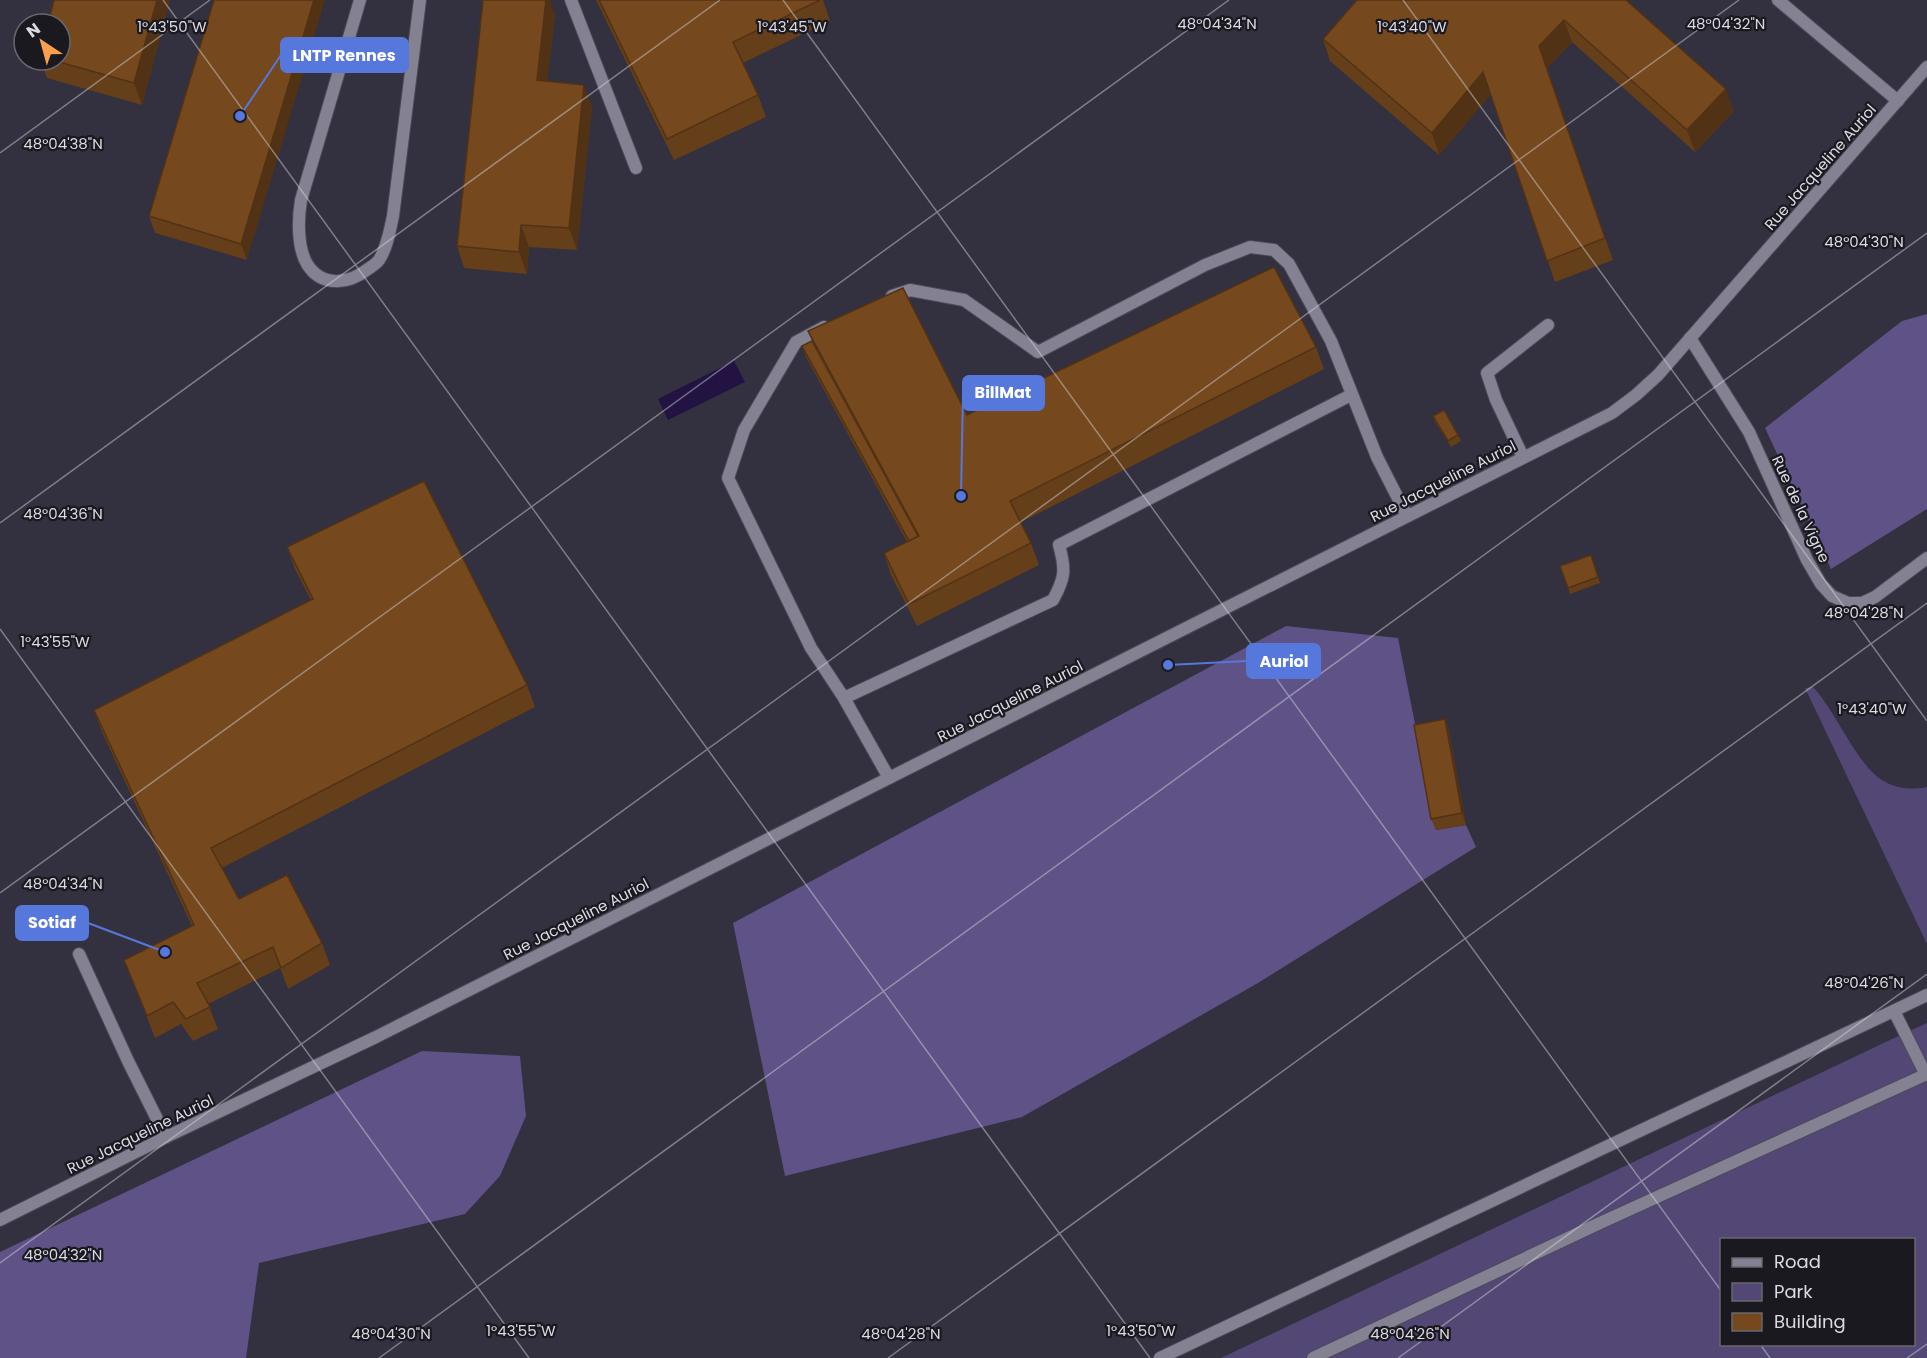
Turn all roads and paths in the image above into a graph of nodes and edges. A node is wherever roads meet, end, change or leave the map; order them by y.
1 (360, 0) edge
2 (420, 0) edge
3 (571, 0) edge
4 (1778, 0) edge
5 (1927, 67) edge
6 (1898, 101) junction
7 (636, 168) dead end
8 (880, 300) edge
9 (833, 322) edge
10 (1548, 325) dead end
11 (1690, 338) junction
12 (1351, 395) junction
13 (1523, 457) junction
14 (1407, 516) junction
15 (1927, 558) edge
16 (844, 698) junction
17 (889, 778) junction
18 (79, 954) dead end
19 (1927, 995) edge
20 (1894, 1011) junction
21 (1926, 1075) edge
22 (166, 1137) junction
23 (0, 1220) edge
24 (1160, 1358) edge
25 (1313, 1358) edge

1 - 2 street
3 - 7 street
4 - 6 street
5 - 6 street, Rue Jacqueline Auriol
6 - 11 street, Rue Jacqueline Auriol
8 - 12 street
9 - 16 street
10 - 13 street
11 - 13 street, Rue Jacqueline Auriol
11 - 15 street, Rue de la Vigne
12 - 14 street
12 - 16 street
13 - 14 street, Rue Jacqueline Auriol
14 - 17 street, Rue Jacqueline Auriol
16 - 17 street
17 - 22 street, Rue Jacqueline Auriol
18 - 22 street
19 - 20 street
20 - 21 street
20 - 24 street
21 - 25 street
22 - 23 street, Rue Jacqueline Auriol

